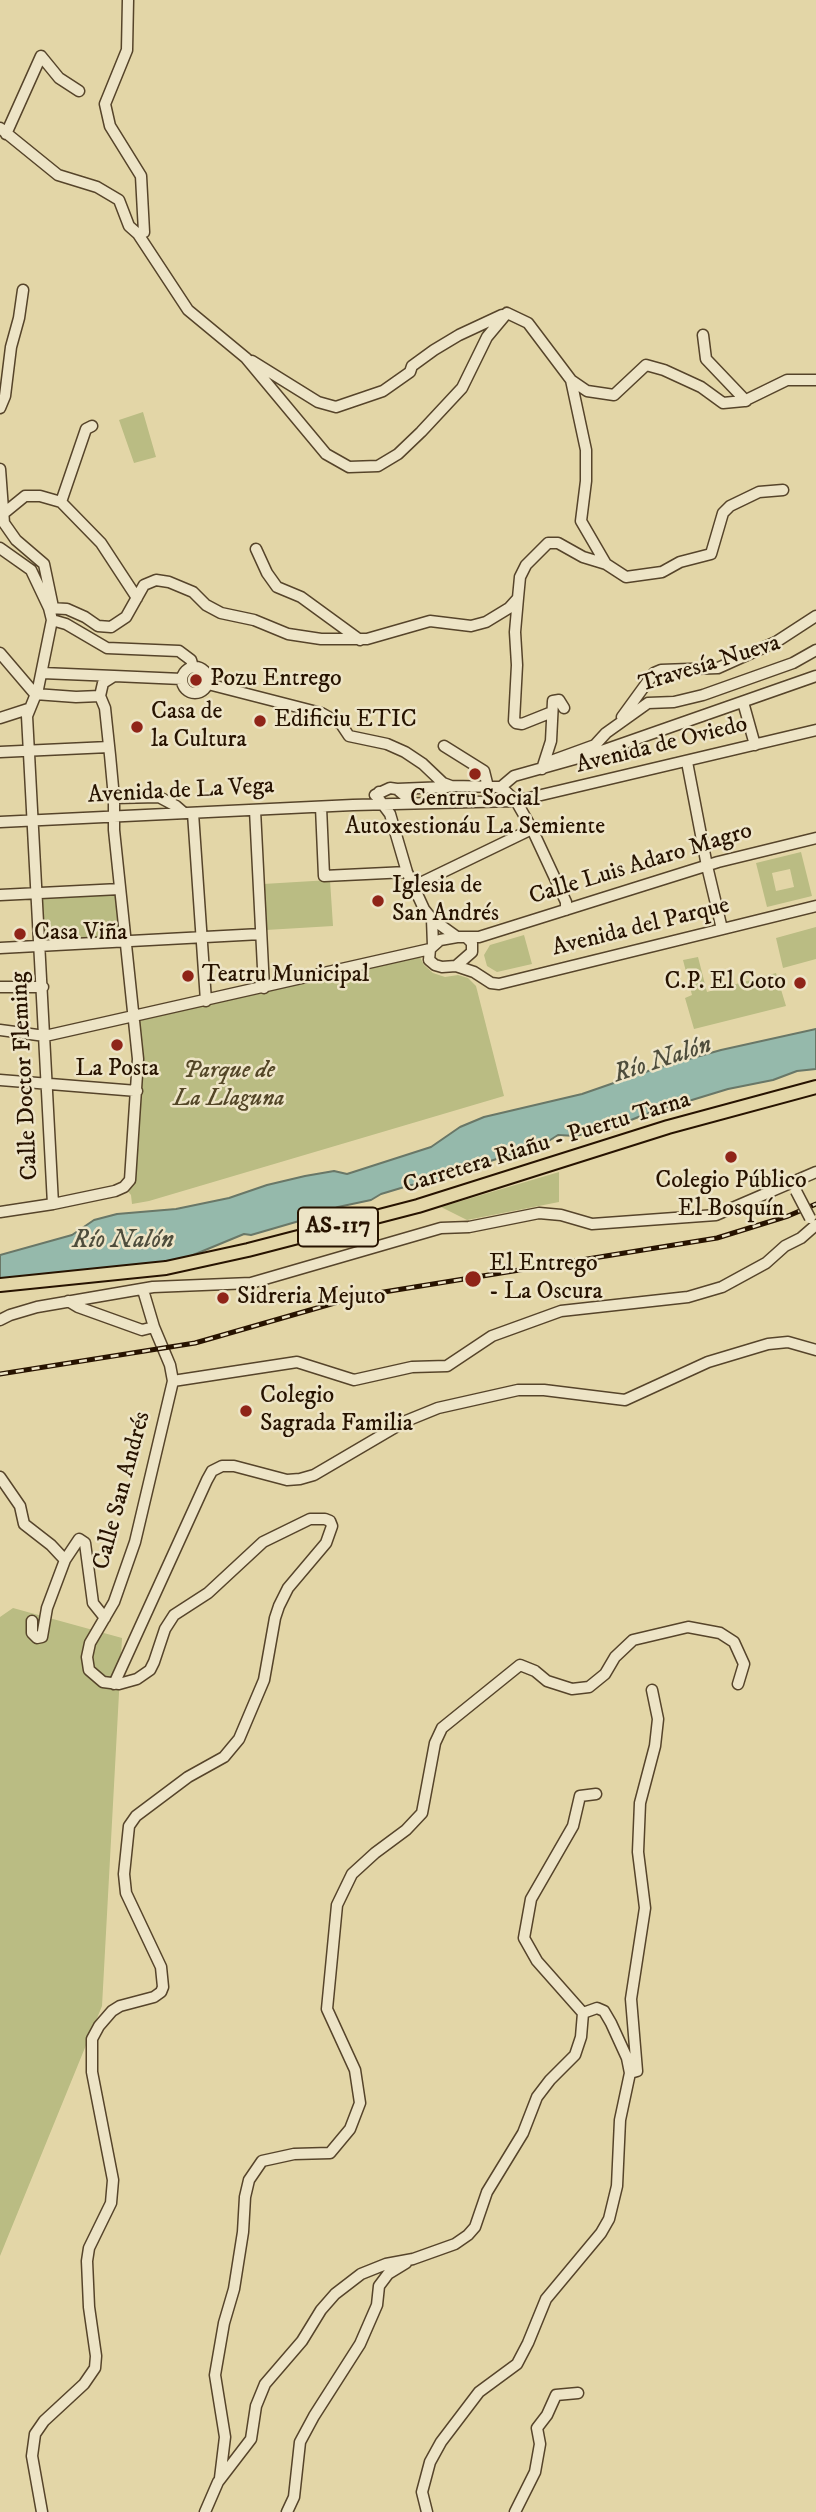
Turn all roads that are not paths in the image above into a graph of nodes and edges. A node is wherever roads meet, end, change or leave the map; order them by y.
1 (128, 0) edge
2 (79, 91) dead end
3 (3, 131) edge
4 (138, 234) junction
5 (23, 290) dead end
6 (507, 313) junction
7 (703, 335) dead end
8 (242, 355) junction
9 (571, 380) junction
10 (816, 380) edge
11 (746, 401) junction
12 (0, 408) edge
13 (92, 426) dead end
14 (0, 468) edge
15 (783, 490) dead end
16 (61, 502) junction
17 (3, 514) junction
18 (0, 548) edge
19 (256, 549) dead end
20 (606, 564) junction
21 (137, 598) junction
22 (518, 598) junction
23 (51, 608) junction
24 (812, 618) edge
25 (52, 620) junction
26 (360, 640) junction
27 (816, 650) edge
28 (0, 653) edge
29 (193, 667) junction
30 (42, 673) junction
31 (114, 676) junction
32 (816, 676) edge
33 (182, 679) junction
34 (208, 684) junction
35 (35, 695) junction
36 (100, 696) junction
37 (743, 702) junction
38 (564, 708) dead end
39 (28, 709) junction
40 (552, 712) junction
41 (0, 718) edge
42 (618, 724) junction
43 (816, 730) edge
44 (755, 745) junction
45 (444, 746) dead end
46 (109, 747) junction
47 (29, 751) junction
48 (0, 752) edge
49 (687, 762) junction
50 (542, 767) junction
51 (451, 786) junction
52 (488, 787) junction
53 (501, 787) junction
54 (397, 789) junction
55 (379, 792) junction
56 (114, 798) junction
57 (517, 801) junction
58 (413, 803) junction
59 (381, 804) junction
60 (365, 805) junction
61 (321, 807) junction
62 (255, 810) junction
63 (189, 813) junction
64 (114, 817) junction
65 (34, 820) junction
66 (0, 822) edge
67 (532, 830) junction
68 (816, 838) edge
69 (707, 866) junction
70 (407, 872) junction
71 (414, 886) junction
72 (120, 889) junction
73 (38, 893) junction
74 (0, 895) edge
75 (816, 906) edge
76 (566, 910) junction
77 (432, 919) junction
78 (722, 929) junction
79 (261, 934) junction
80 (201, 938) junction
81 (469, 941) junction
82 (126, 942) junction
83 (41, 946) junction
84 (0, 948) edge
85 (431, 951) junction
86 (456, 966) junction
87 (478, 974) junction
88 (0, 987) edge
89 (43, 987) junction
90 (264, 988) junction
91 (206, 1001) junction
92 (135, 1016) junction
93 (0, 1030) edge
94 (46, 1036) junction
95 (0, 1080) edge
96 (47, 1084) junction
97 (816, 1087) edge
98 (138, 1091) junction
99 (816, 1172) edge
100 (793, 1188) junction
101 (53, 1204) junction
102 (0, 1212) edge
103 (813, 1223) edge
104 (0, 1285) edge
105 (143, 1290) junction
106 (68, 1301) junction
107 (0, 1320) edge
108 (155, 1327) junction
109 (816, 1350) edge
110 (173, 1381) junction
111 (0, 1477) edge
112 (65, 1560) junction
113 (105, 1618) junction
114 (32, 1621) dead end
115 (114, 1684) junction
116 (738, 1684) dead end
117 (652, 1690) dead end
118 (596, 1794) dead end
119 (583, 2013) junction
120 (631, 2073) junction
121 (413, 2259) junction
122 (578, 2393) dead end
123 (220, 2478) junction
124 (42, 2512) edge
125 (205, 2512) edge
126 (288, 2512) edge
127 (427, 2512) edge
128 (515, 2512) edge

1 - 4 street
2 - 3 street
3 - 4 street
4 - 8 street
5 - 12 street
6 - 8 street
6 - 8 street
6 - 9 street
7 - 11 street
9 - 11 street
9 - 20 street
10 - 11 street
13 - 16 street
14 - 17 street
15 - 20 street
16 - 17 street
16 - 21 street
17 - 23 street
18 - 23 street
19 - 26 street
20 - 22 street
21 - 23 street
21 - 26 street
22 - 26 street
22 - 40 street
23 - 25 street
24 - 42 street
25 - 29 street
25 - 30 street
27 - 42 street, Travesía Nueva
28 - 35 street
29 - 33 street
29 - 34 street
30 - 31 street
30 - 35 street
31 - 33 street
31 - 36 street
32 - 37 street
33 - 34 street
34 - 51 street
35 - 36 street
35 - 39 street
36 - 46 street
37 - 44 street
37 - 50 street
38 - 40 street
39 - 41 street
39 - 47 street, Calle Doctor Fleming
40 - 50 street
42 - 50 street
43 - 44 street, Avenida de Oviedo
44 - 49 street, Avenida de Oviedo
45 - 52 street
46 - 47 street
46 - 56 street
47 - 48 street
47 - 65 street, Calle Doctor Fleming
49 - 57 street, Avenida de Oviedo
49 - 69 street
50 - 53 street
51 - 52 street
51 - 54 street
52 - 53 street
53 - 57 street
54 - 55 street
54 - 58 street
55 - 59 street
55 - 60 street
56 - 63 street
56 - 64 street
57 - 58 street, Avenida de La Vega
57 - 67 street
58 - 59 street, Avenida de La Vega
59 - 60 street, Avenida de La Vega
59 - 70 street
60 - 61 street, Avenida de La Vega
61 - 62 street, Avenida de La Vega
61 - 70 street
62 - 63 street, Avenida de La Vega
62 - 79 street
63 - 64 street, Avenida de La Vega
63 - 80 street
64 - 65 street, Avenida de La Vega
64 - 72 street
65 - 66 street, Avenida de La Vega
65 - 73 street, Calle Doctor Fleming
67 - 71 street
67 - 76 street
68 - 69 street, Calle Luis Adaro Magro
69 - 76 street, Calle Luis Adaro Magro
69 - 78 street
70 - 71 street
71 - 77 street
72 - 73 street
72 - 82 street
73 - 74 street
73 - 83 street, Calle Doctor Fleming
75 - 78 street, Avenida del Parque
76 - 81 street, Calle Luis Adaro Magro
77 - 81 street
77 - 85 street
78 - 87 street, Avenida del Parque
79 - 80 street
79 - 90 street
80 - 82 street
80 - 91 street
81 - 85 street, Calle Luis Adaro Magro
81 - 86 street
81 - 87 street
82 - 83 street
82 - 92 street
83 - 84 street
83 - 89 street, Calle Doctor Fleming
85 - 86 street, Avenida del Parque
85 - 90 street, Avenida del Parque
86 - 87 street, Avenida del Parque
88 - 89 street
89 - 94 street, Calle Doctor Fleming
90 - 91 street
91 - 92 street
92 - 94 street
92 - 98 street
93 - 94 street
94 - 96 street, Calle Doctor Fleming
95 - 96 street
96 - 98 street
96 - 101 street, Calle Doctor Fleming
97 - 104 main road, Carretera Riañu - Puertu Tarna / AS-117
98 - 101 street
99 - 100 street
100 - 103 street, bridge
100 - 105 street
101 - 102 street
103 - 110 street
105 - 106 street
105 - 108 street
106 - 107 street
106 - 108 street
108 - 110 street
109 - 115 street
110 - 113 street, Calle San Andrés
111 - 112 street
112 - 113 street
112 - 114 street
113 - 115 street, Calle San Andrés
115 - 124 street
116 - 123 street
117 - 120 street
118 - 119 street
119 - 120 street
119 - 121 street
120 - 127 street
121 - 123 street
121 - 126 street
122 - 128 street
123 - 125 street

